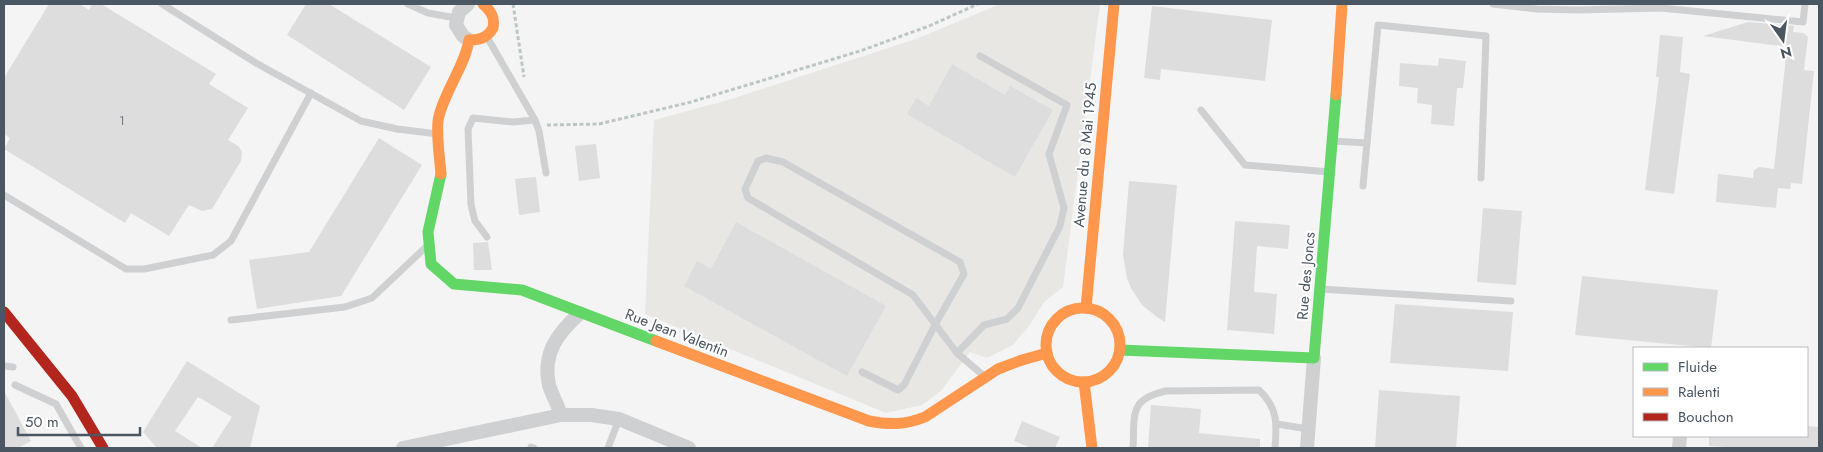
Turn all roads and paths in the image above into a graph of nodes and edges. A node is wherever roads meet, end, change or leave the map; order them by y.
1 (162, 4) edge
2 (408, 4) edge
3 (468, 4) edge
4 (483, 4) edge
5 (513, 4) edge
6 (978, 4) edge
7 (1114, 4) edge
8 (1342, 4) edge
9 (1493, 4) edge
10 (1805, 4) edge
11 (456, 18) junction
12 (487, 36) junction
13 (469, 40) junction
14 (980, 56) dead end
15 (311, 93) junction
16 (521, 97) junction
17 (1201, 110) dead end
18 (535, 122) junction
19 (438, 134) junction
20 (1332, 141) junction
21 (1366, 143) junction
22 (1330, 172) junction
23 (546, 173) dead end
24 (1481, 178) dead end
25 (1363, 186) dead end
26 (4, 195) edge
27 (487, 237) dead end
28 (429, 244) junction
29 (1320, 289) junction
30 (1511, 301) dead end
31 (1086, 308) junction
32 (4, 312) edge
33 (580, 313) junction
34 (231, 320) dead end
35 (936, 323) junction
36 (1120, 350) junction
37 (957, 353) junction
38 (1047, 353) junction
39 (1314, 358) junction
40 (4, 366) edge
41 (13, 367) dead end
42 (862, 372) dead end
43 (984, 376) junction
44 (1084, 382) junction
45 (14, 385) dead end
46 (561, 415) junction
47 (619, 419) junction
48 (1277, 424) junction
49 (1308, 429) junction
50 (81, 448) edge
51 (103, 448) edge
52 (403, 448) edge
53 (608, 448) edge
54 (689, 448) edge
55 (1092, 448) edge
56 (1133, 448) edge
57 (1275, 448) edge
58 (1307, 448) edge

1 - 15 lane
2 - 11 lane
3 - 11 street
4 - 12 street
5 - 16 path
6 - 18 path
7 - 31 street, Avenue du 8 Mai 1945
8 - 20 street, Rue des Joncs
9 - 10 lane
11 - 13 street
12 - 13 street
12 - 16 lane
13 - 19 street, Rue Jean Valentin
14 - 37 lane
15 - 19 lane
15 - 26 lane
16 - 18 lane
17 - 22 lane
18 - 23 lane
18 - 27 lane
19 - 28 street, Rue Jean Valentin
20 - 21 lane
20 - 22 street, Rue des Joncs
21 - 24 lane
21 - 25 lane
22 - 29 street, Rue des Joncs
28 - 33 street, Rue Jean Valentin
28 - 34 lane
29 - 30 lane
29 - 39 street, Rue des Joncs
31 - 36 street
31 - 38 street
32 - 51 street
33 - 43 street, Rue Jean Valentin
33 - 46 street
35 - 35 lane
35 - 37 lane
35 - 42 lane
36 - 39 street
36 - 44 street
37 - 43 lane
38 - 43 street, Rue Jean Valentin
38 - 44 street
39 - 49 street
40 - 41 lane
44 - 55 street
45 - 50 lane
46 - 47 street
46 - 52 street
47 - 53 lane
47 - 54 street
48 - 49 lane
48 - 56 lane
48 - 57 lane
49 - 58 street

